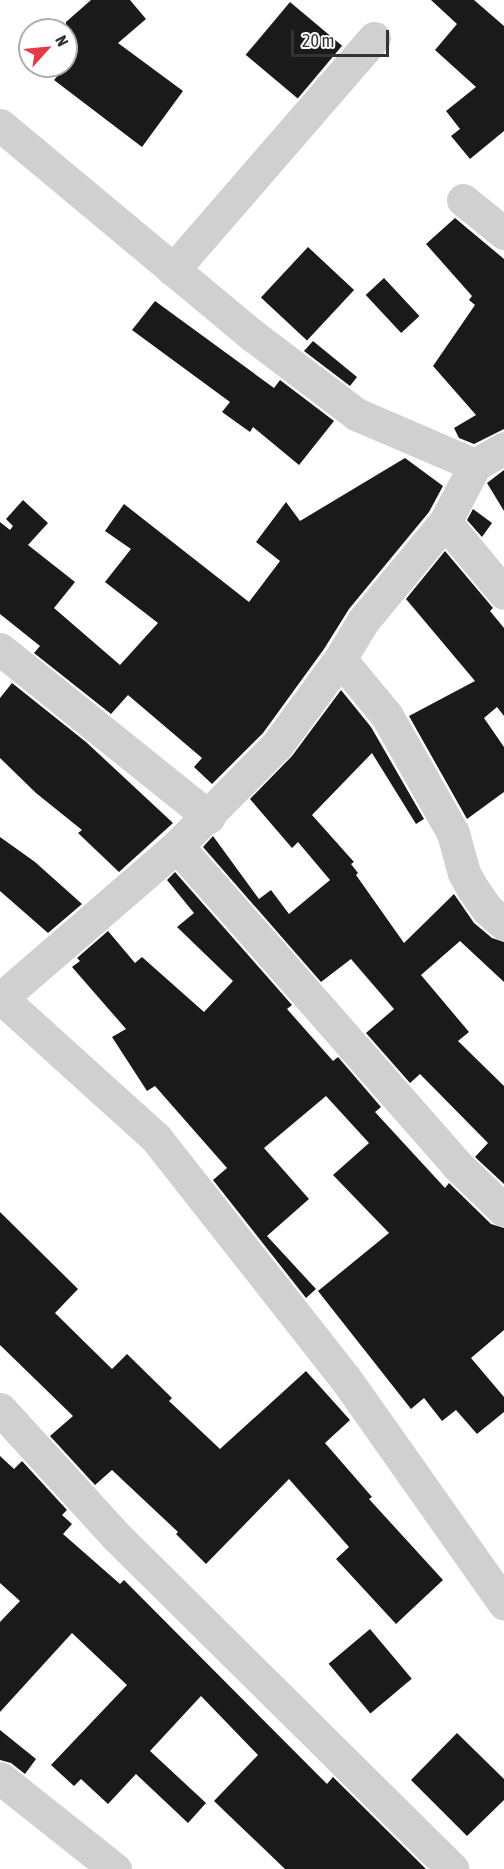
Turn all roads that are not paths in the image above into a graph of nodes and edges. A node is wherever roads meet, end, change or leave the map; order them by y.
1 (374, 38) dead end
2 (0, 125) edge
3 (463, 200) dead end
4 (504, 233) edge
5 (173, 270) junction
6 (504, 448) edge
7 (475, 465) junction
8 (445, 522) junction
9 (504, 593) edge
10 (0, 649) edge
11 (340, 659) junction
12 (209, 817) junction
13 (177, 846) junction
14 (504, 924) edge
15 (0, 998) edge
16 (504, 1210) edge
17 (0, 1409) edge
18 (504, 1603) edge
19 (0, 1778) edge
20 (115, 1869) edge
21 (453, 1869) edge

1 - 5 street
2 - 5 street
3 - 4 street
5 - 7 street
6 - 7 street
7 - 8 street
8 - 9 street
8 - 11 street
10 - 12 street
11 - 12 street
11 - 14 street
12 - 13 street
13 - 15 street
13 - 16 street
15 - 18 street
17 - 21 street
19 - 20 street

